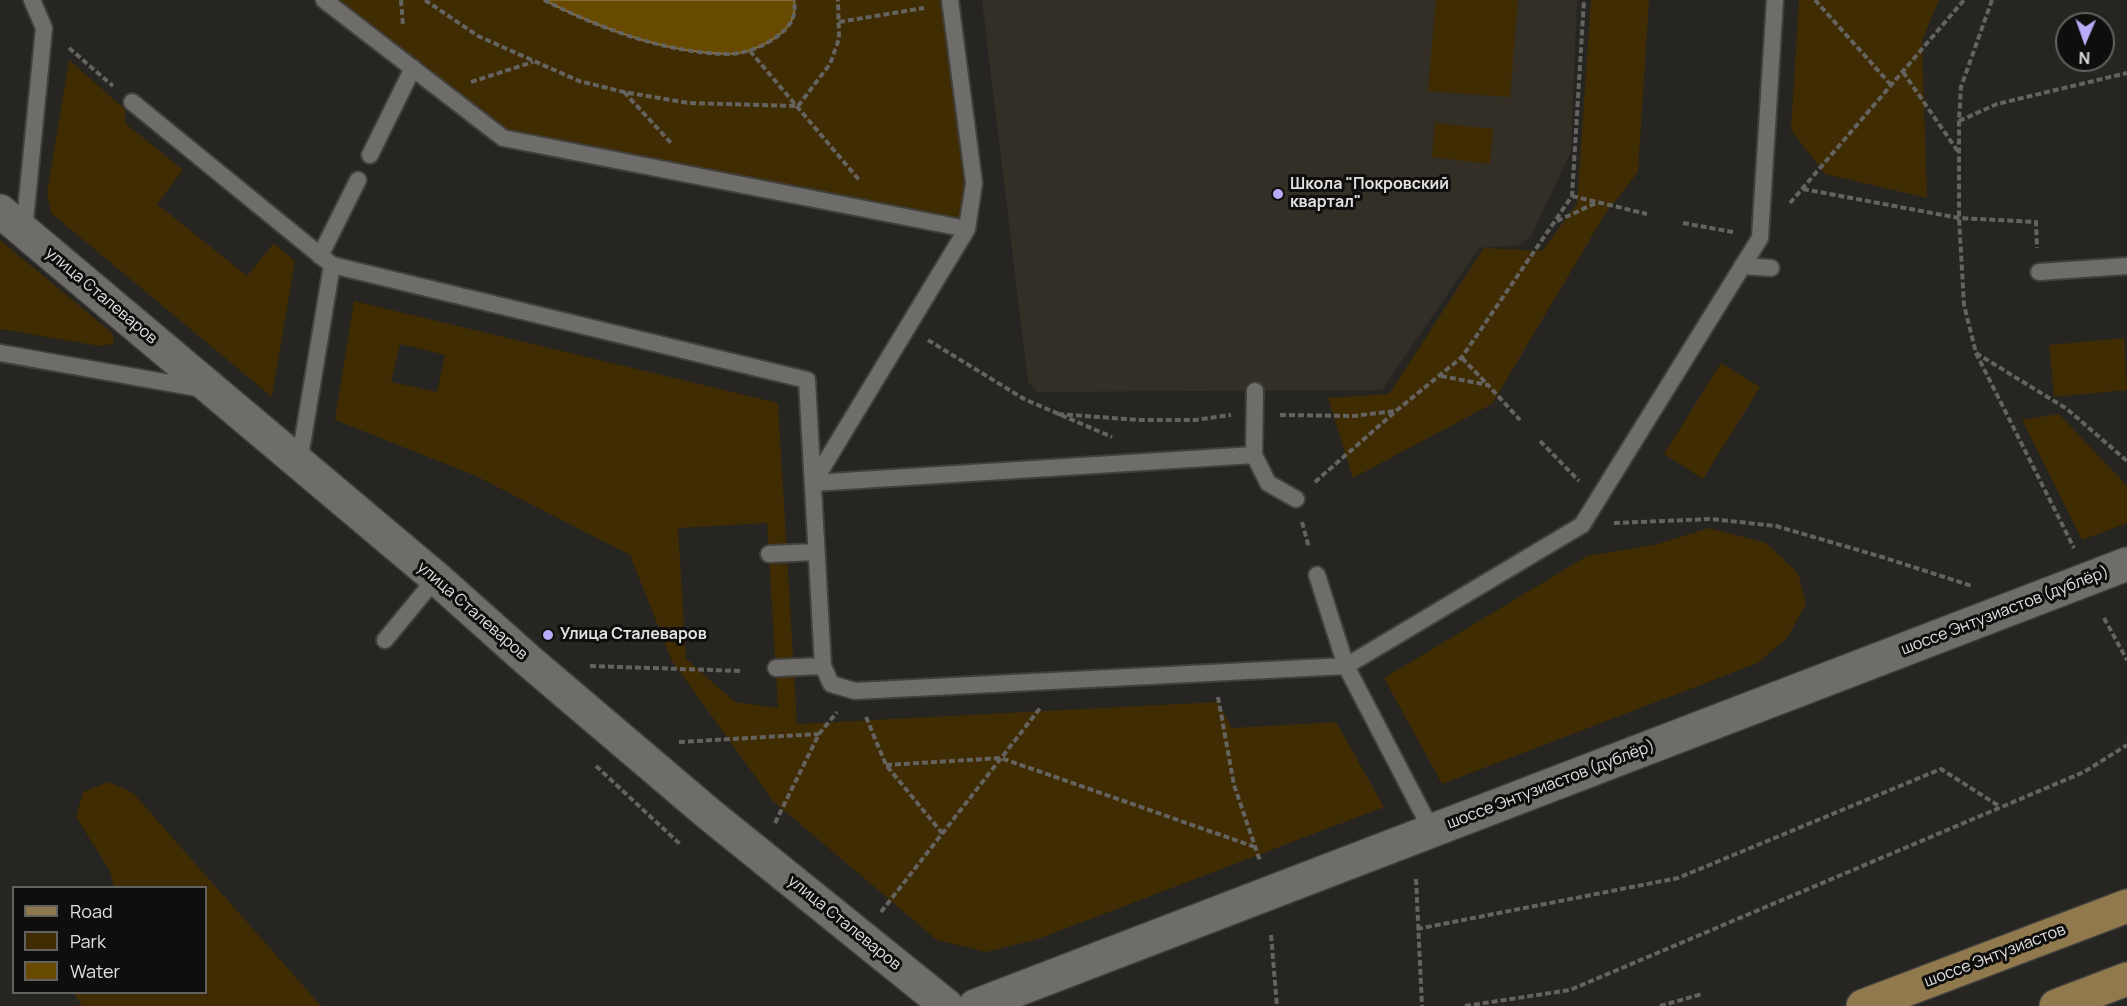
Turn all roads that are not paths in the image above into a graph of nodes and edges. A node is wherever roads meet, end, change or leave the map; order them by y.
1 (32, 0) edge
2 (324, 0) edge
3 (1775, 0) edge
4 (951, 2) edge
5 (413, 68) junction
6 (132, 102) road end
7 (370, 155) dead end
8 (358, 180) dead end
9 (12, 221) edge
10 (967, 229) junction
11 (326, 261) junction
12 (1742, 266) junction
13 (2127, 266) edge
14 (1771, 268) dead end
15 (2039, 272) road end
16 (0, 353) edge
17 (215, 391) junction
18 (1256, 391) dead end
19 (1254, 455) junction
20 (299, 463) junction
21 (813, 483) junction
22 (1296, 499) road end
23 (816, 552) junction
24 (769, 554) dead end
25 (2127, 564) edge
26 (1317, 575) dead end
27 (436, 578) junction
28 (385, 640) dead end
29 (823, 666) junction
30 (1346, 666) junction
31 (776, 668) dead end
32 (1432, 831) junction
33 (2127, 906) edge
34 (2127, 979) edge
35 (947, 1006) edge
36 (975, 1006) edge
37 (1863, 1006) edge
38 (2056, 1006) edge

1 - 9 lane
2 - 5 lane
3 - 12 lane
4 - 10 lane
5 - 7 lane
5 - 10 lane
6 - 11 lane
8 - 11 lane
9 - 17 street, улица Сталеваров
10 - 21 lane
11 - 20 lane
11 - 21 lane
12 - 14 lane
12 - 30 lane
13 - 15 lane
16 - 17 lane
17 - 20 street, улица Сталеваров
18 - 19 lane
19 - 21 lane
19 - 22 lane
20 - 27 street, улица Сталеваров
21 - 23 lane
23 - 24 lane
23 - 29 lane
25 - 32 street, шоссе Энтузиастов (дублёр)
26 - 30 lane
27 - 28 lane
27 - 35 street, улица Сталеваров
29 - 30 lane
29 - 31 lane
30 - 32 lane
32 - 36 street, шоссе Энтузиастов (дублёр)
33 - 37 main road, шоссе Энтузиастов
34 - 38 main road

